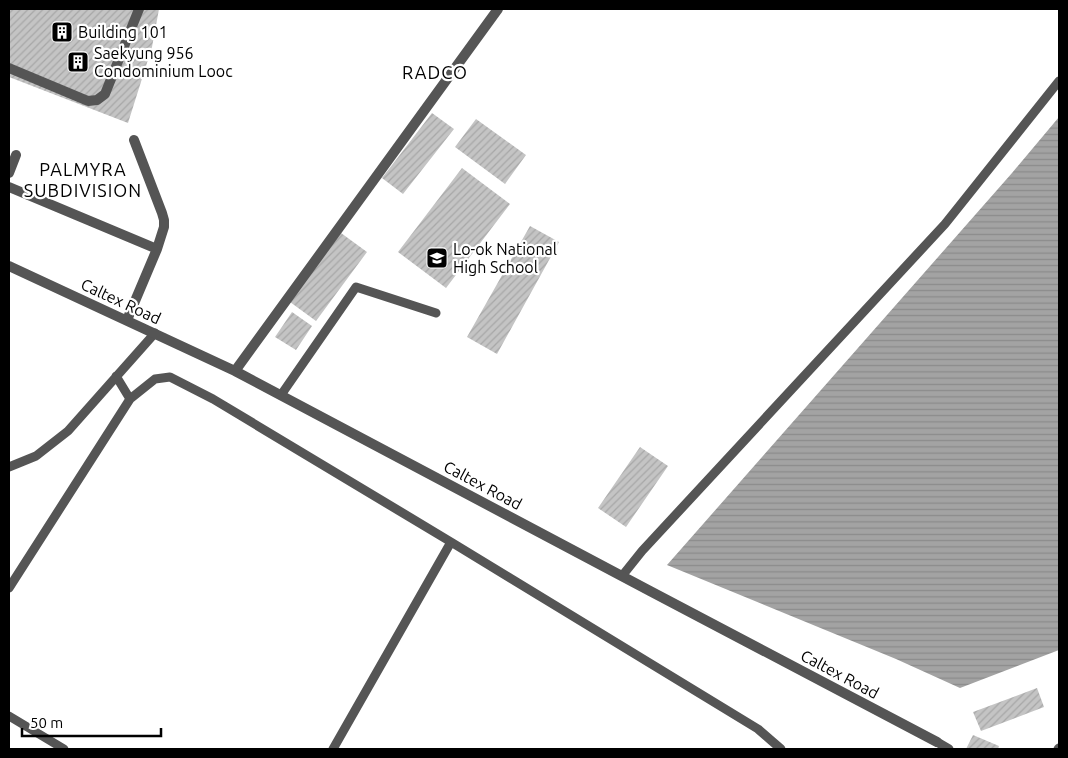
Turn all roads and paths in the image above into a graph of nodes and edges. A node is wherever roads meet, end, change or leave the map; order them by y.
1 (498, 9) edge
2 (136, 10) edge
3 (9, 68) edge
4 (1059, 81) edge
5 (134, 140) dead end
6 (16, 155) dead end
7 (9, 173) edge
8 (9, 187) edge
9 (157, 249) junction
10 (9, 266) edge
11 (436, 313) dead end
12 (126, 320) junction
13 (155, 332) junction
14 (235, 370) junction
15 (116, 376) junction
16 (281, 395) junction
17 (130, 399) junction
18 (9, 468) edge
19 (451, 542) junction
20 (622, 576) junction
21 (9, 588) edge
22 (9, 716) edge
23 (937, 742) joint
24 (64, 749) edge
25 (333, 749) edge
26 (781, 749) edge
27 (949, 749) edge

1 - 14 street
2 - 3 street
4 - 20 lane
5 - 9 street
6 - 7 street
8 - 9 street
9 - 12 street
10 - 12 street, Caltex Road
11 - 16 lane
12 - 13 street, Caltex Road
13 - 14 street, Caltex Road
13 - 15 lane
14 - 16 street, Caltex Road
15 - 17 lane
15 - 18 lane
16 - 20 street, Caltex Road
17 - 19 lane
17 - 21 lane
19 - 25 lane
19 - 26 lane
20 - 23 street, Caltex Road
22 - 24 lane
23 - 27 lane

